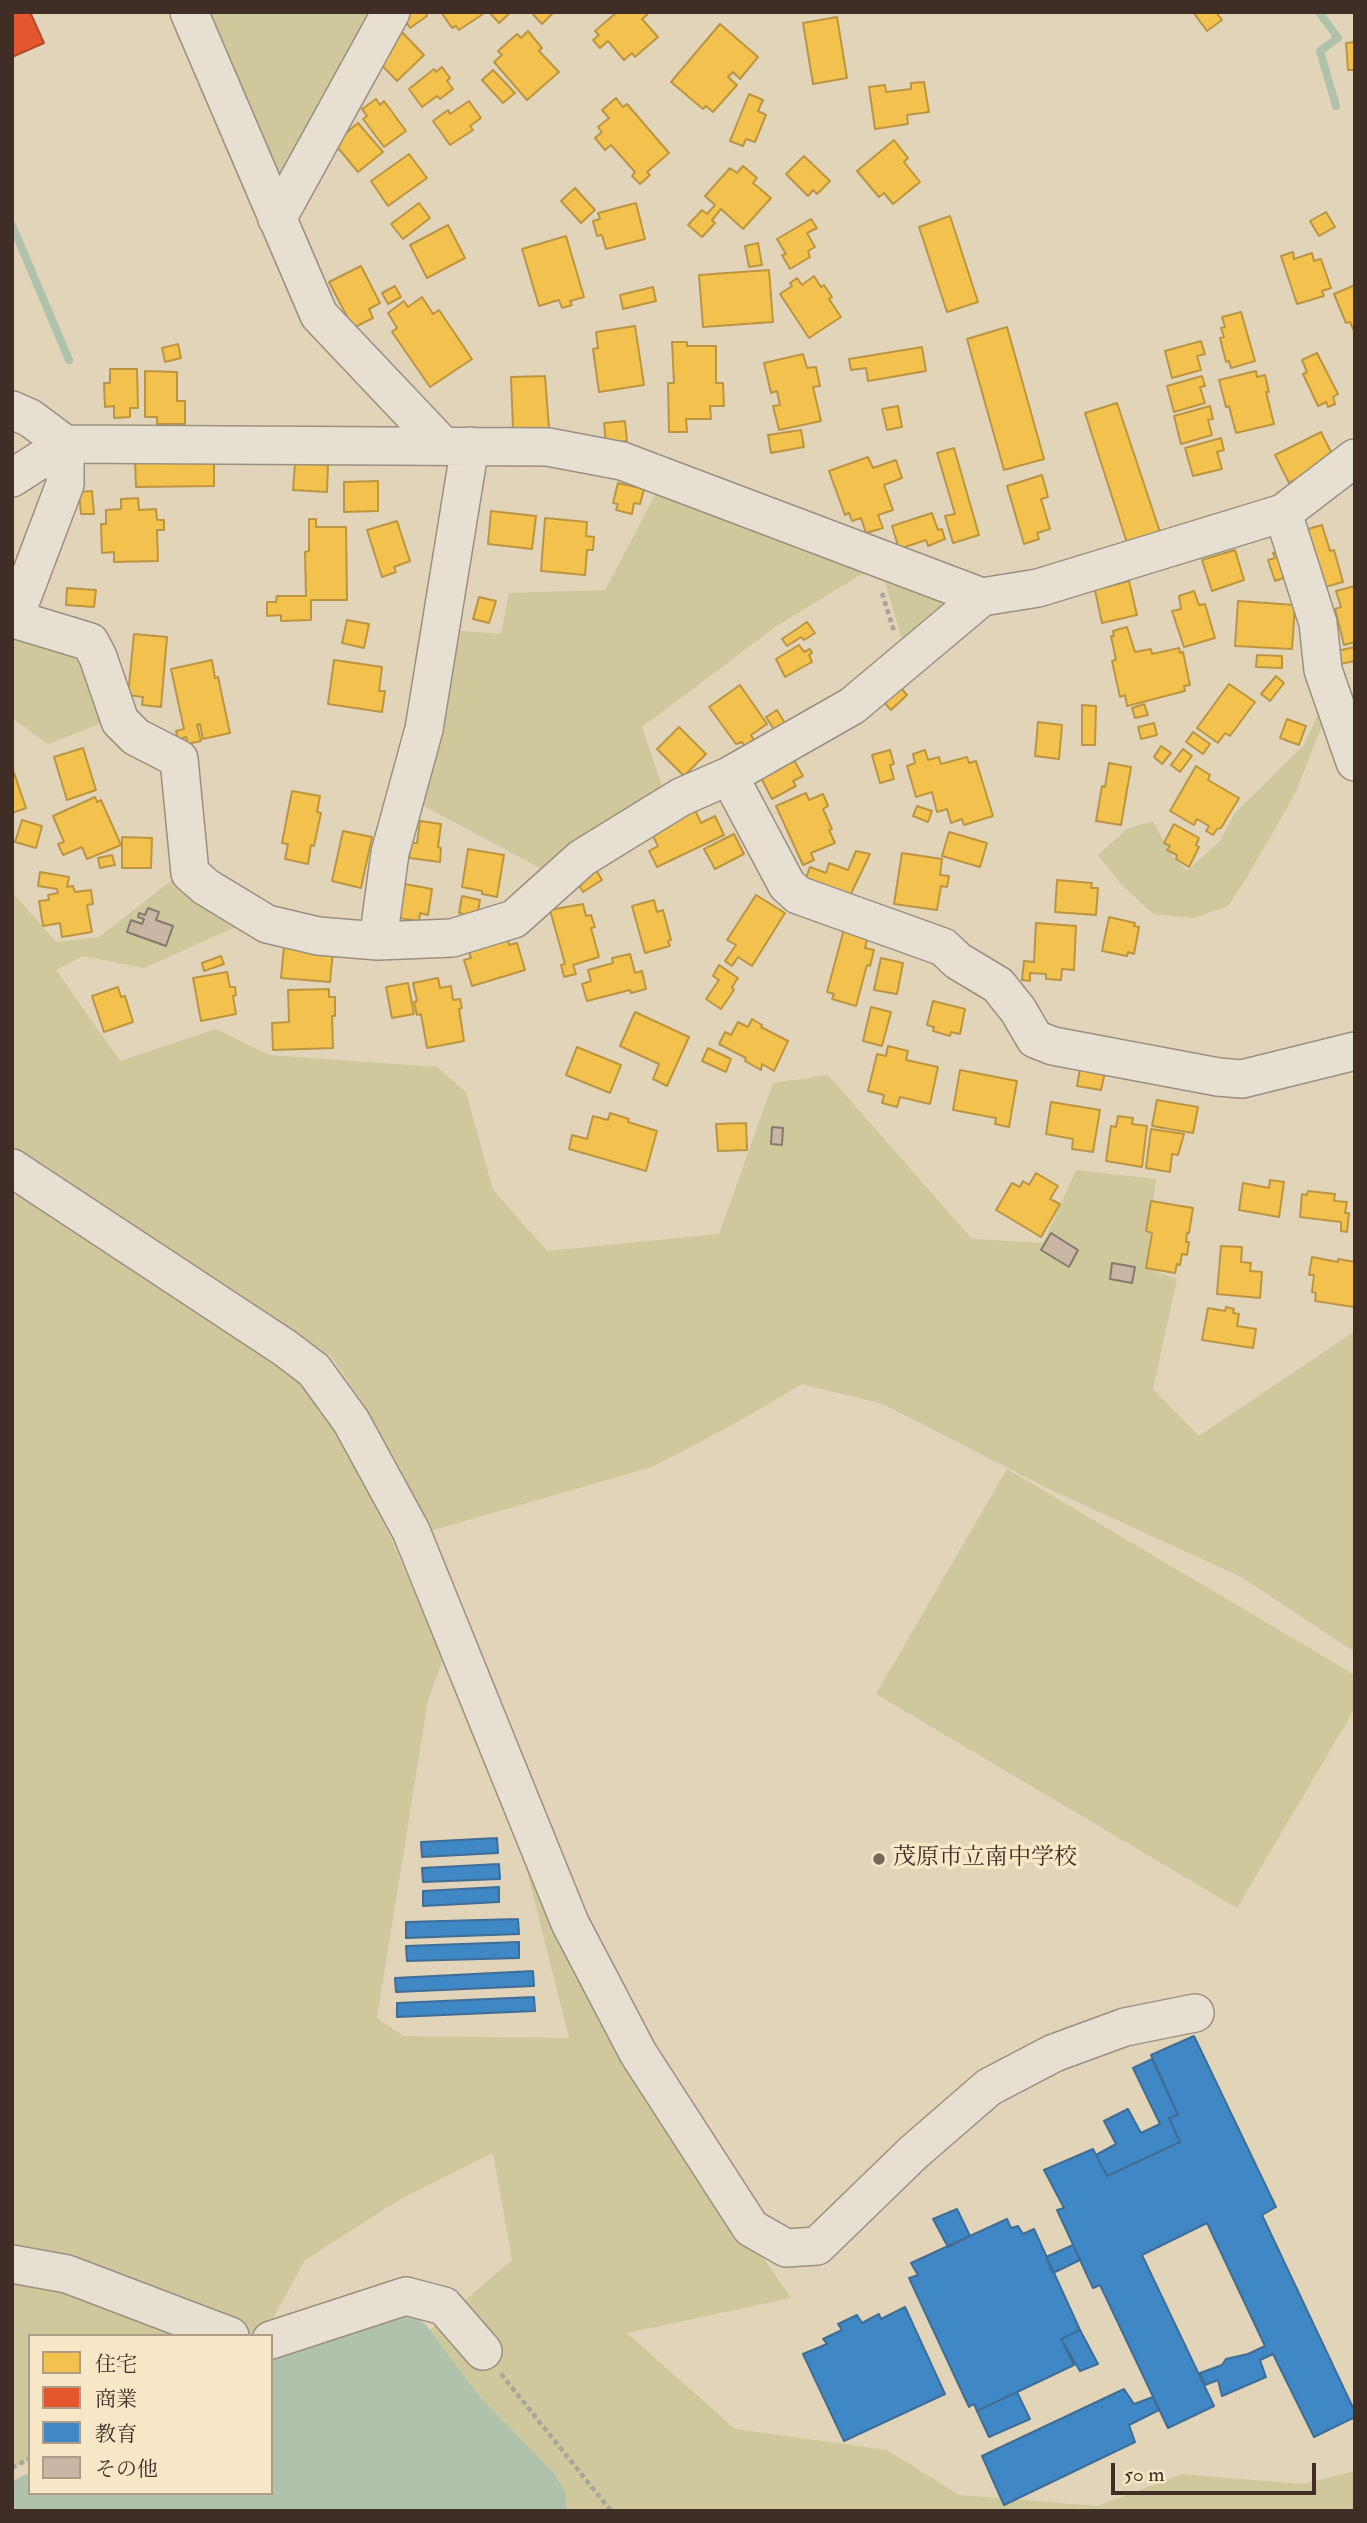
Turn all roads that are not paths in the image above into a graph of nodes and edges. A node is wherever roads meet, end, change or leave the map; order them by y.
1 (189, 12) edge
2 (391, 12) edge
3 (277, 219) junction
4 (12, 410) edge
5 (65, 444) junction
6 (457, 446) junction
7 (1355, 458) edge
8 (12, 478) edge
9 (1283, 513) junction
10 (982, 597) junction
11 (13, 621) edge
12 (1355, 762) edge
13 (729, 776) junction
14 (378, 941) junction
15 (1355, 1051) edge
16 (12, 1168) edge
17 (1195, 2013) dead end
18 (12, 2264) edge
19 (225, 2334) edge
20 (273, 2339) edge
21 (483, 2351) road end

1 - 3 street
2 - 3 street
3 - 6 street
4 - 5 street
5 - 6 street
5 - 8 street
5 - 11 street
6 - 10 street
6 - 14 street
7 - 9 street
9 - 10 street
9 - 12 street
10 - 13 street
11 - 14 street
13 - 14 street
13 - 15 street
16 - 17 street
18 - 19 street
20 - 21 street

